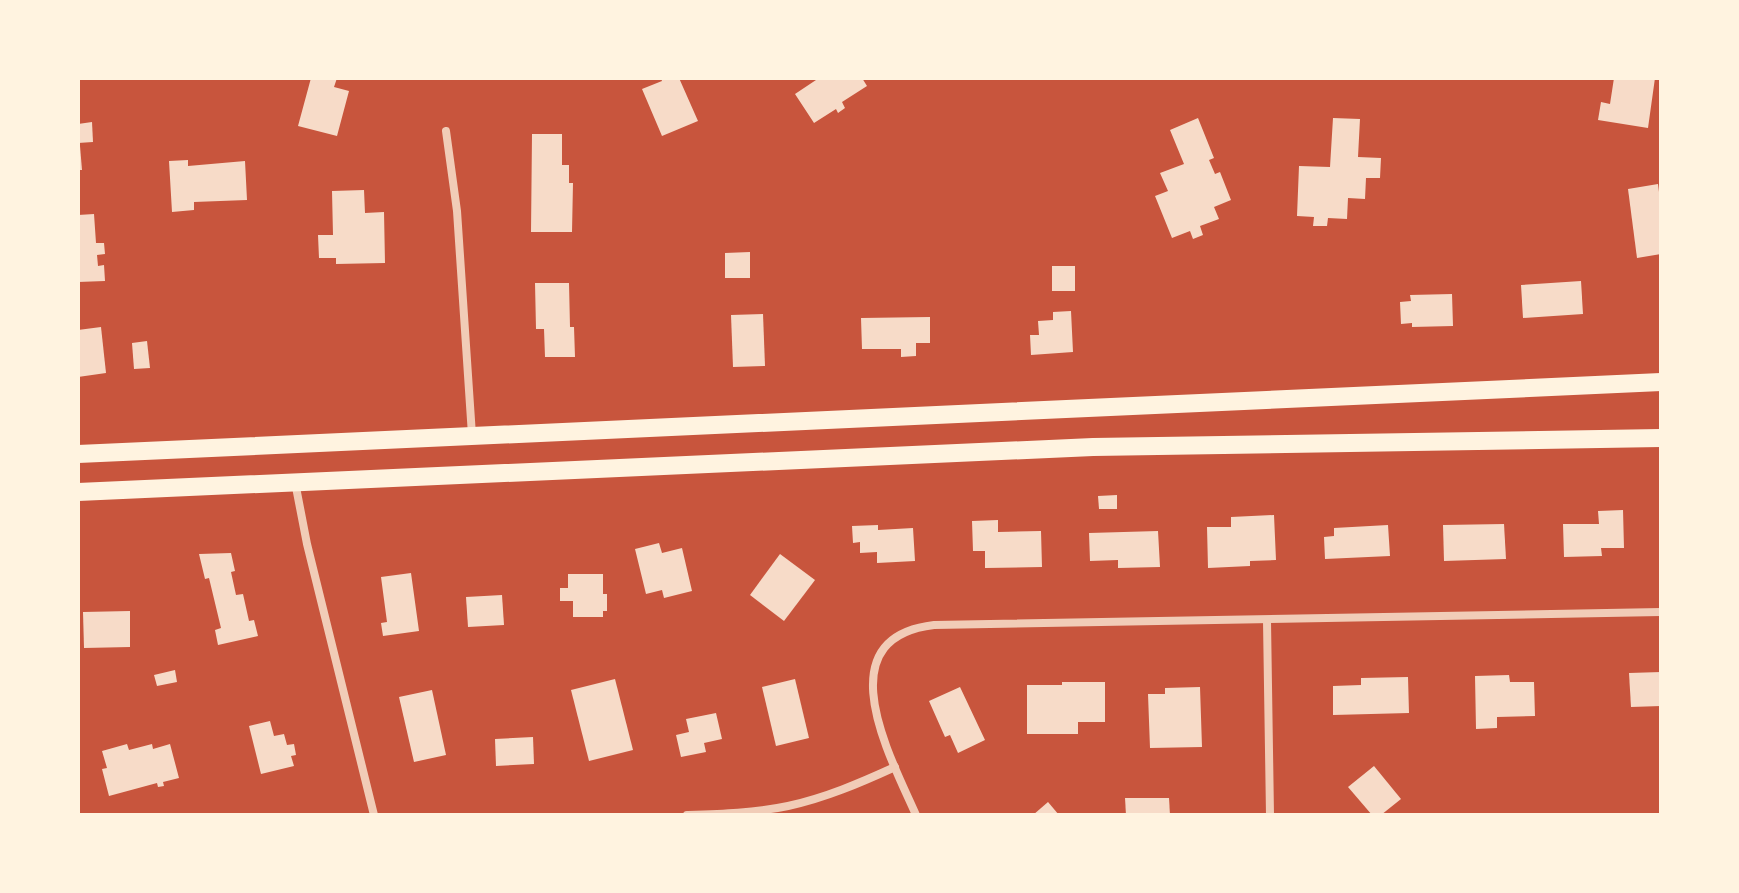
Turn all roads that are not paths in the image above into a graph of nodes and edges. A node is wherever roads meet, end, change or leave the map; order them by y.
1 (446, 131) dead end
2 (1661, 382) edge
3 (472, 436) junction
4 (1661, 438) edge
5 (78, 454) edge
6 (295, 482) junction
7 (78, 492) edge
8 (1661, 612) edge
9 (1267, 621) junction
10 (895, 767) junction
11 (374, 815) edge
12 (687, 815) edge
13 (916, 815) edge
14 (1270, 815) edge

1 - 3 street
2 - 3 highway
3 - 5 highway
4 - 6 highway
6 - 7 highway
6 - 11 street
8 - 9 street
9 - 10 street
9 - 14 street
10 - 12 street
10 - 13 street

